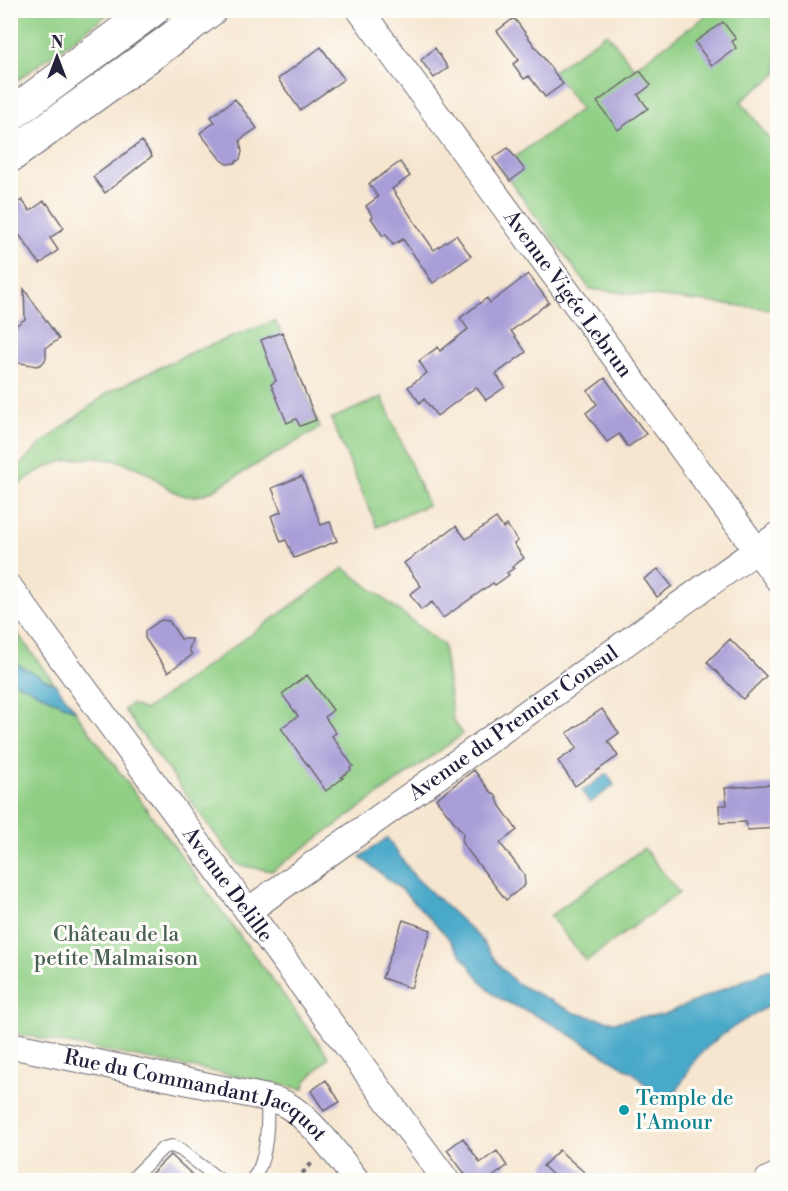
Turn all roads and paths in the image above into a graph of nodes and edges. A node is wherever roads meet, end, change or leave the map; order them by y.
1 (152, 10) edge
2 (210, 10) edge
3 (360, 10) edge
4 (10, 115) edge
5 (10, 156) edge
6 (777, 535) edge
7 (756, 550) junction
8 (777, 579) edge
9 (10, 588) edge
10 (249, 910) junction
11 (10, 1045) edge
12 (267, 1098) junction
13 (777, 1175) edge
14 (130, 1180) edge
15 (220, 1180) edge
16 (251, 1180) edge
17 (356, 1180) edge
18 (446, 1180) edge
19 (768, 1180) edge

1 - 4 main road
2 - 5 main road
3 - 7 street, Avenue Vigée Lebrun
6 - 7 street, Avenue du Premier Consul
7 - 8 street, Avenue Vigée Lebrun
7 - 10 street, Avenue du Premier Consul
9 - 10 street, Avenue Delille
10 - 18 street, Avenue Delille
11 - 12 street, Rue du Commandant Jacquot
12 - 16 lane
12 - 17 street, Rue du Commandant Jacquot
13 - 19 street
14 - 15 lane

